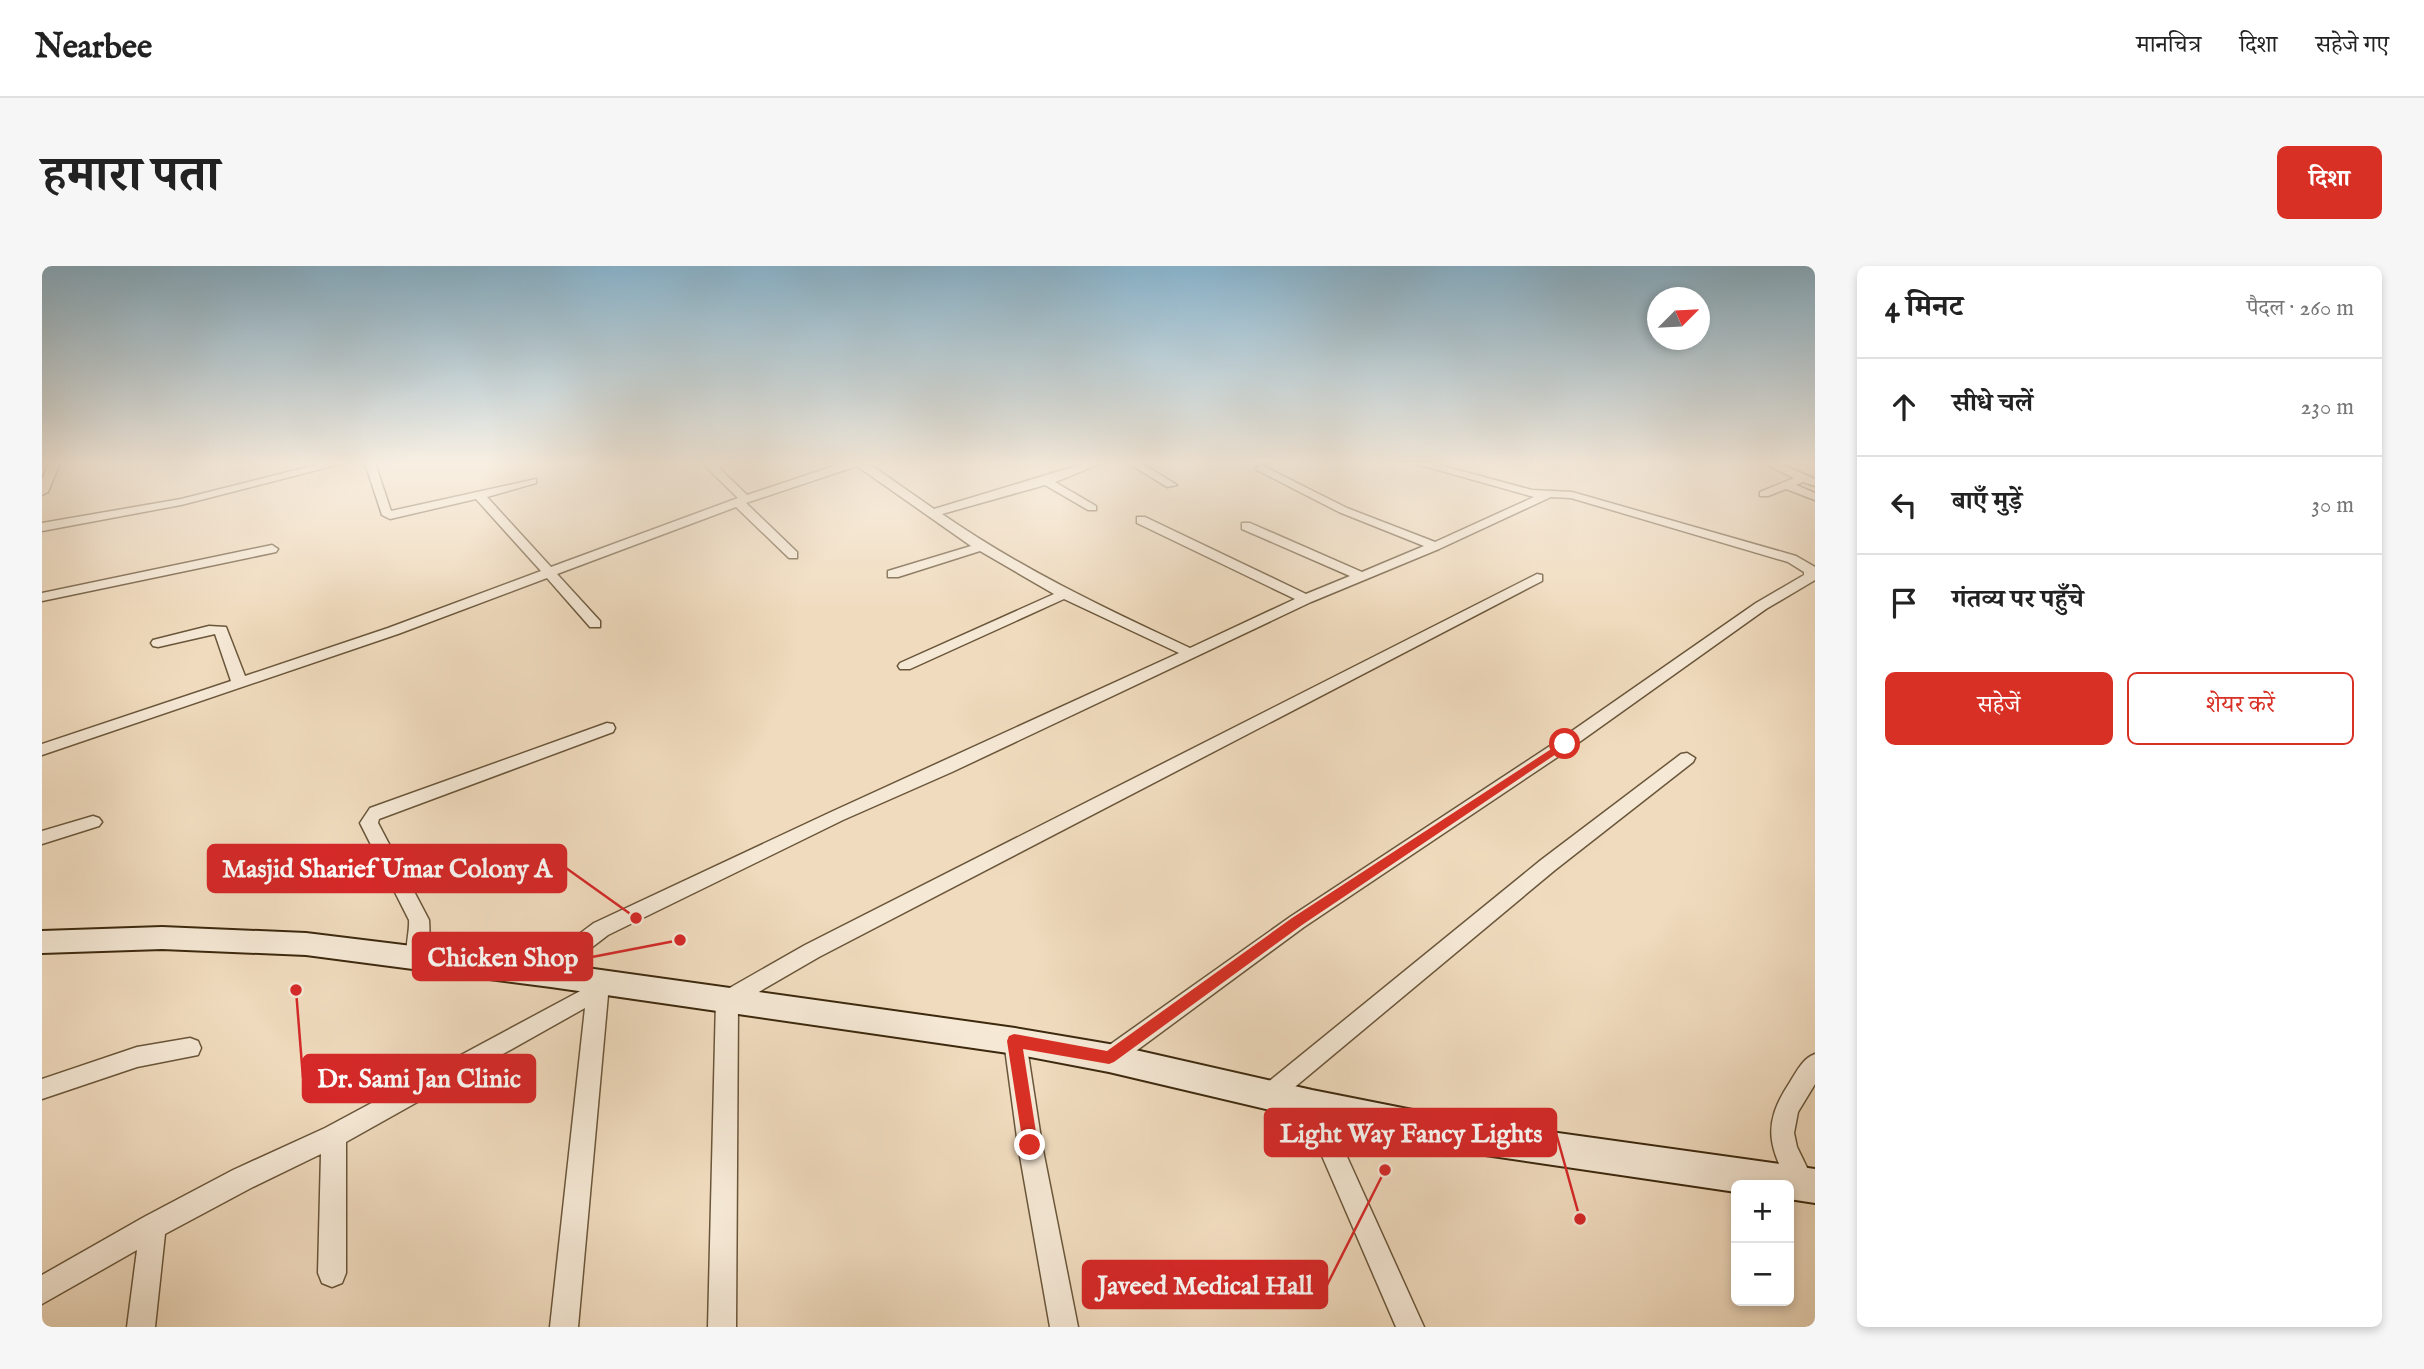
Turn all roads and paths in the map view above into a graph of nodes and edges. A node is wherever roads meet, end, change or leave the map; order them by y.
1 (123, 513) edge
2 (494, 513) edge
3 (708, 513) edge
4 (753, 513) edge
5 (933, 513) edge
6 (1350, 513) edge
7 (1507, 513) edge
8 (1632, 513) edge
9 (1141, 520) dead end
10 (1246, 526) dead end
11 (42, 527) edge
12 (1435, 545) junction
13 (981, 547) junction
14 (272, 549) dead end
15 (793, 555) dead end
16 (549, 573) junction
17 (893, 574) dead end
18 (1360, 576) junction
19 (1813, 577) edge
20 (1536, 579) dead end
21 (1064, 594) junction
22 (42, 597) edge
23 (1306, 599) junction
24 (595, 624) dead end
25 (158, 643) dead end
26 (1192, 654) junction
27 (905, 666) dead end
28 (239, 682) junction
29 (607, 728) dead end
30 (42, 750) edge
31 (1687, 758) dead end
32 (93, 822) dead end
33 (42, 838) edge
34 (42, 942) edge
35 (416, 958) junction
36 (551, 975) junction
37 (604, 988) junction
38 (727, 1000) junction
39 (1014, 1041) junction
40 (190, 1048) dead end
41 (1109, 1058) junction
42 (1815, 1064) edge
43 (42, 1089) edge
44 (1270, 1094) junction
45 (1312, 1105) junction
46 (334, 1136) junction
47 (1809, 1185) edge
48 (153, 1226) junction
49 (332, 1273) dead end
50 (42, 1290) edge
51 (141, 1327) edge
52 (564, 1327) edge
53 (722, 1327) edge
54 (1064, 1327) edge
55 (1410, 1327) edge

1 - 11 street
2 - 16 street
3 - 16 street
4 - 15 street
5 - 13 street
6 - 12 street
7 - 12 street
8 - 19 street
9 - 23 street
10 - 18 street
12 - 18 street
13 - 17 street
13 - 21 street
14 - 22 street
16 - 24 street
16 - 28 street
18 - 23 street
19 - 41 street
20 - 38 street
21 - 26 street
21 - 27 street
23 - 26 street
25 - 28 street
26 - 36 street
28 - 30 street
29 - 35 street
31 - 44 street
32 - 33 street
34 - 35 street
35 - 36 street
36 - 37 street
37 - 38 street
37 - 46 street
37 - 52 street
38 - 39 street
38 - 53 street
39 - 41 street
39 - 54 street
40 - 43 street
41 - 44 street
42 - 47 street
44 - 45 street
45 - 47 street
45 - 55 street
46 - 48 street
46 - 49 street
48 - 50 street
48 - 51 street

